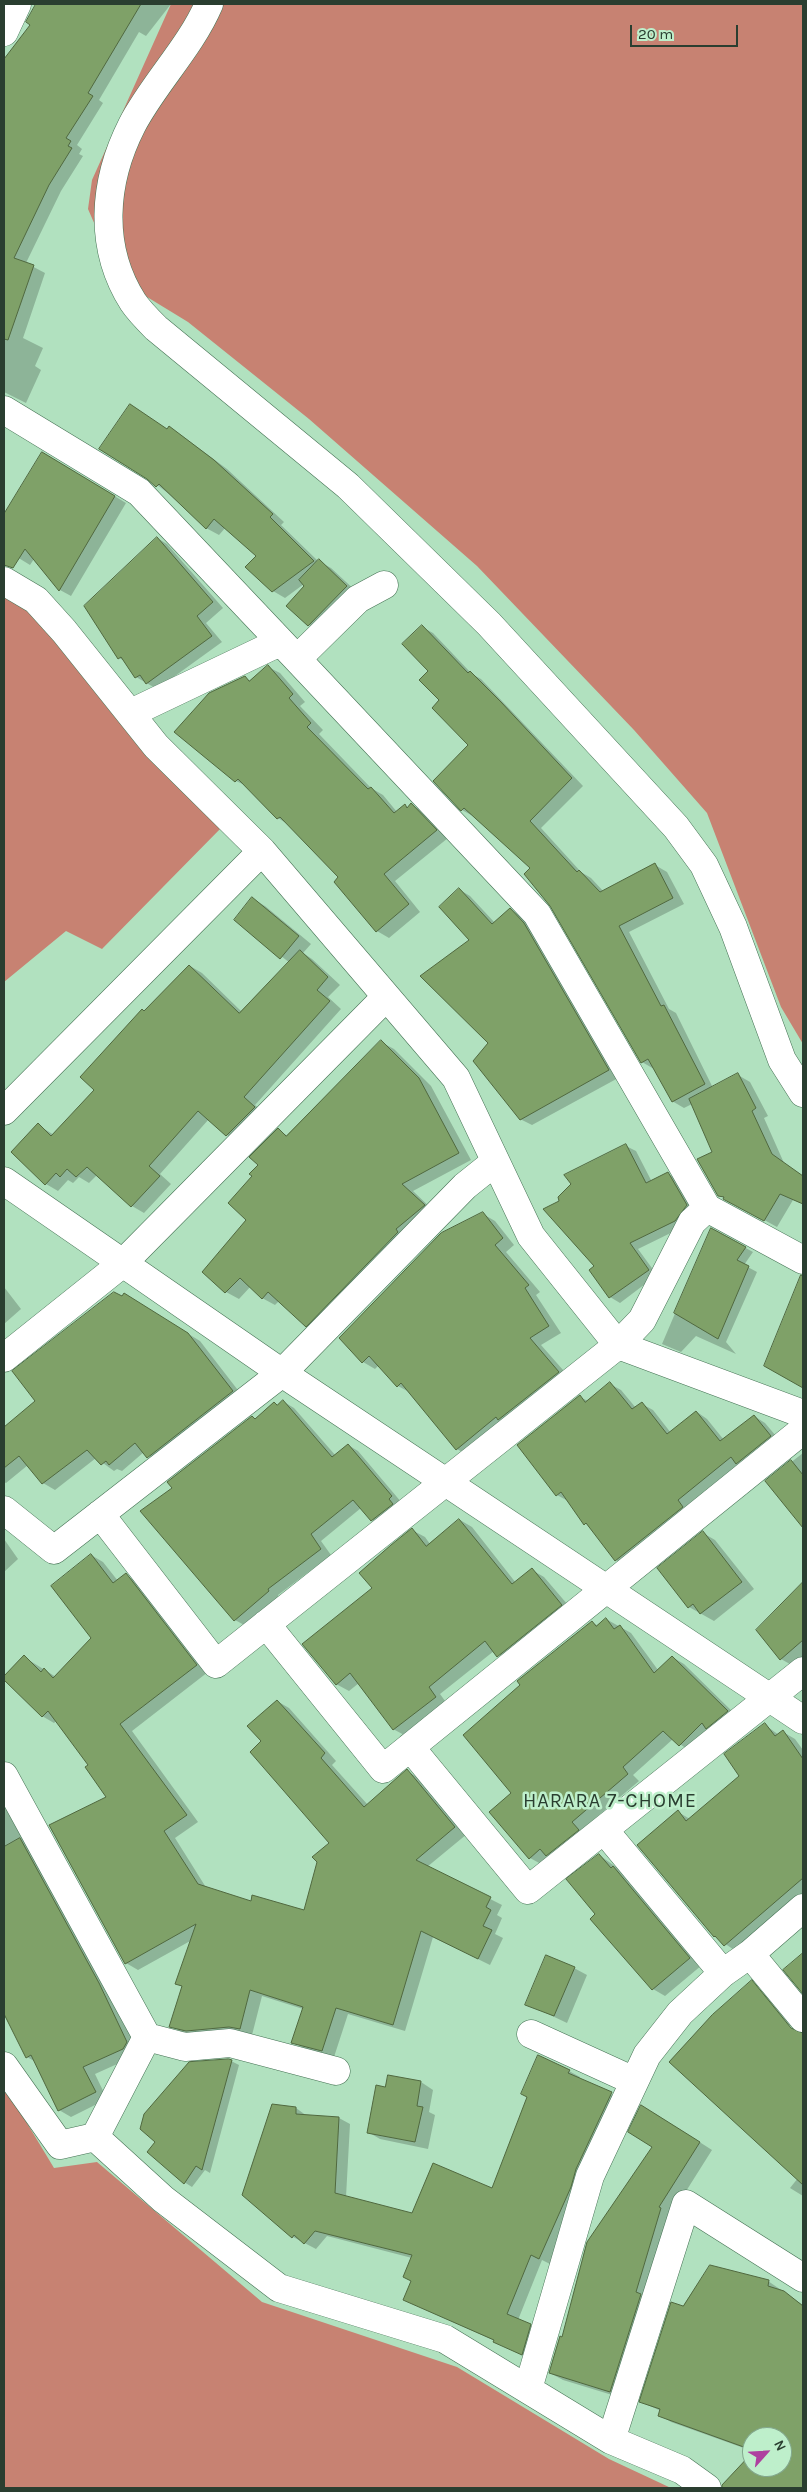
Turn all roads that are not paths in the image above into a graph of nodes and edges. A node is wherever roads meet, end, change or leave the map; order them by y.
1 (17, 4) edge
2 (209, 4) edge
3 (4, 32) edge
4 (4, 410) edge
5 (4, 581) edge
6 (384, 585) dead end
7 (289, 651) junction
8 (131, 713) junction
9 (262, 851) junction
10 (386, 997) junction
11 (803, 1093) edge
12 (4, 1111) edge
13 (495, 1162) junction
14 (4, 1181) edge
15 (707, 1208) junction
16 (803, 1260) edge
17 (123, 1263) junction
18 (618, 1345) junction
19 (4, 1358) edge
20 (282, 1373) junction
21 (803, 1414) edge
22 (803, 1430) edge
23 (446, 1480) junction
24 (4, 1510) edge
25 (100, 1514) junction
26 (606, 1588) junction
27 (266, 1624) junction
28 (803, 1671) edge
29 (770, 1699) junction
30 (803, 1720) edge
31 (410, 1747) junction
32 (4, 1776) edge
33 (604, 1830) junction
34 (803, 1908) edge
35 (750, 1954) junction
36 (723, 1973) junction
37 (803, 2018) edge
38 (531, 2034) dead end
39 (147, 2037) junction
40 (4, 2066) edge
41 (336, 2071) dead end
42 (634, 2081) junction
43 (95, 2136) junction
44 (803, 2278) edge
45 (528, 2389) junction
46 (612, 2440) junction
47 (707, 2488) edge

1 - 3 street
2 - 11 street
4 - 7 street
5 - 8 street
6 - 7 street
7 - 8 street
7 - 15 street
8 - 9 street
9 - 10 street
9 - 12 street
10 - 13 street
10 - 17 street
13 - 18 street
13 - 20 street
14 - 17 street
15 - 16 street
15 - 18 street
17 - 19 street
17 - 20 street
18 - 21 street
18 - 23 street
20 - 23 street
20 - 25 street
22 - 26 street
23 - 26 street
23 - 27 street
24 - 25 street
25 - 27 street
26 - 29 street
26 - 31 street
27 - 31 street
28 - 29 street
29 - 30 street
29 - 33 street
31 - 33 street
32 - 39 street
33 - 36 street
34 - 35 street
35 - 36 street
35 - 37 street
36 - 42 street
38 - 42 street
39 - 41 street
39 - 43 street
40 - 43 street
42 - 45 street
43 - 45 street
44 - 46 street
45 - 46 street
46 - 47 street

